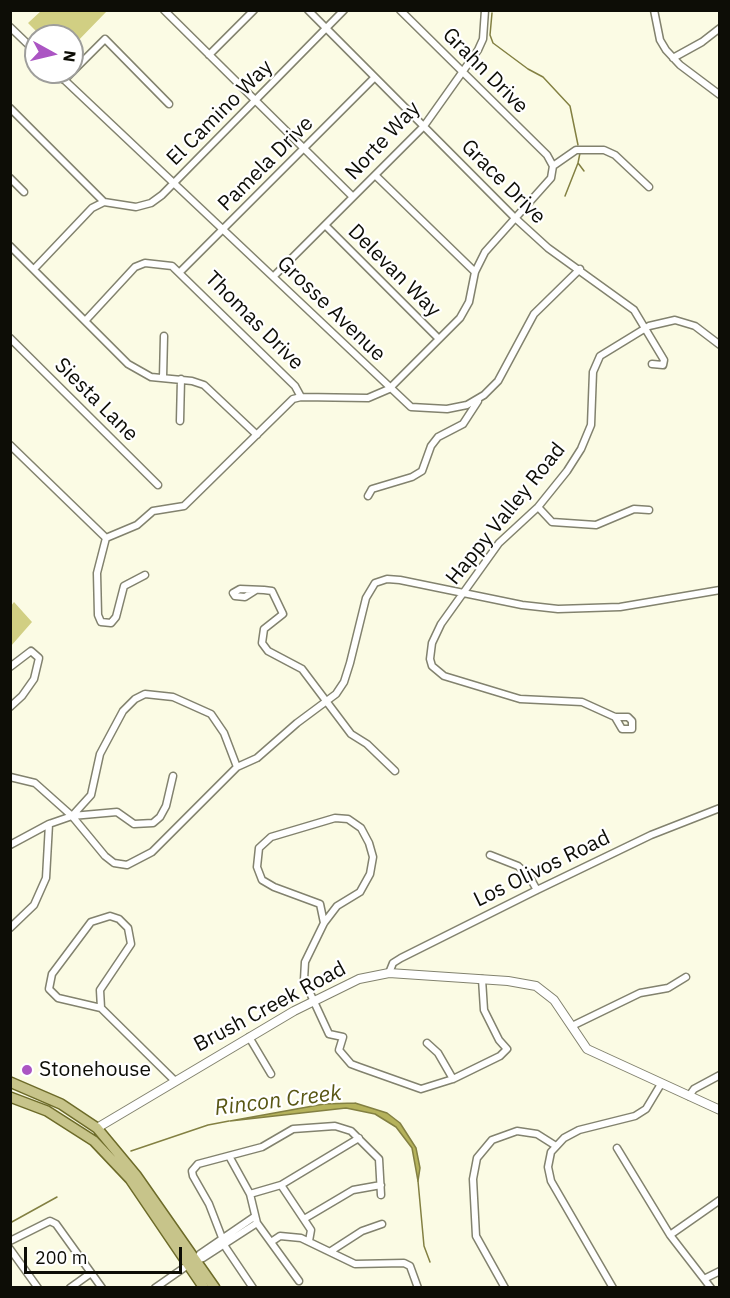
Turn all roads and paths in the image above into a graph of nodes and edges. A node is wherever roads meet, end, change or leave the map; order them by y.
1 (164, 10) edge
2 (254, 10) edge
3 (308, 10) edge
4 (344, 10) edge
5 (400, 10) edge
6 (485, 10) edge
7 (654, 10) edge
8 (10, 27) edge
9 (327, 28) junction
10 (720, 28) edge
11 (24, 40) edge
12 (209, 55) junction
13 (672, 58) junction
14 (84, 60) edge
15 (463, 72) junction
16 (374, 78) junction
17 (68, 84) edge
18 (720, 95) edge
19 (254, 102) junction
20 (169, 104) dead end
21 (10, 108) edge
22 (424, 126) junction
23 (304, 150) junction
24 (553, 166) junction
25 (375, 175) junction
26 (10, 178) edge
27 (175, 182) junction
28 (649, 187) dead end
29 (24, 192) dead end
30 (353, 197) junction
31 (104, 202) junction
32 (514, 217) junction
33 (326, 226) junction
34 (224, 229) junction
35 (10, 246) edge
36 (35, 268) junction
37 (580, 269) junction
38 (180, 272) junction
39 (475, 272) junction
40 (274, 276) junction
41 (86, 320) junction
42 (646, 328) junction
43 (164, 336) dead end
44 (10, 338) edge
45 (439, 339) junction
46 (720, 345) edge
47 (652, 364) dead end
48 (163, 378) junction
49 (181, 380) junction
50 (389, 389) junction
51 (301, 396) junction
52 (480, 398) junction
53 (180, 421) dead end
54 (257, 435) junction
55 (10, 445) edge
56 (158, 485) dead end
57 (368, 496) dead end
58 (538, 507) junction
59 (649, 510) dead end
60 (106, 538) junction
61 (145, 575) dead end
62 (256, 590) dead end
63 (720, 590) edge
64 (463, 592) junction
65 (10, 667) edge
66 (326, 702) junction
67 (10, 707) edge
68 (615, 717) dead end
69 (237, 767) junction
70 (395, 771) dead end
71 (173, 776) dead end
72 (10, 777) edge
73 (720, 808) edge
74 (72, 816) junction
75 (49, 824) junction
76 (10, 844) edge
77 (490, 855) dead end
78 (537, 890) junction
79 (320, 904) junction
80 (335, 908) junction
81 (324, 922) junction
82 (10, 928) edge
83 (389, 973) junction
84 (686, 977) dead end
85 (482, 979) junction
86 (312, 1002) junction
87 (101, 1008) junction
88 (572, 1026) junction
89 (249, 1037) junction
90 (427, 1043) dead end
91 (271, 1074) dead end
92 (720, 1075) edge
93 (453, 1079) junction
94 (174, 1080) junction
95 (10, 1082) edge
96 (661, 1084) junction
97 (689, 1096) junction
98 (10, 1097) edge
99 (720, 1110) edge
100 (97, 1128) junction
101 (87, 1135) junction
102 (359, 1138) junction
103 (556, 1146) junction
104 (617, 1148) dead end
105 (111, 1151) junction
106 (229, 1156) junction
107 (280, 1185) junction
108 (381, 1185) junction
109 (250, 1194) junction
110 (381, 1195) dead end
111 (720, 1200) edge
112 (304, 1219) junction
113 (255, 1220) junction
114 (382, 1224) dead end
115 (670, 1235) junction
116 (224, 1240) junction
117 (309, 1240) junction
118 (10, 1241) edge
119 (270, 1242) junction
120 (10, 1249) edge
121 (331, 1251) junction
122 (192, 1262) junction
123 (720, 1271) edge
124 (91, 1274) junction
125 (706, 1278) junction
126 (299, 1281) dead end
127 (38, 1287) edge
128 (70, 1287) edge
129 (102, 1287) edge
130 (158, 1287) edge
131 (204, 1287) edge
132 (215, 1287) edge
133 (253, 1287) edge
134 (416, 1287) edge
135 (505, 1287) edge
136 (613, 1287) edge
137 (711, 1287) edge

1 - 12 street
2 - 12 street
3 - 9 street, Grace Drive
4 - 9 street, El Camino Way
5 - 15 street, Grahn Drive
6 - 15 street, Norte Way
7 - 13 street
8 - 11 street
9 - 16 street, Grace Drive
9 - 19 street, El Camino Way
10 - 13 street
12 - 19 street
13 - 18 street
14 - 20 street
15 - 22 street, Norte Way
15 - 24 street, Grahn Drive
16 - 22 street, Grace Drive
16 - 23 street, Pamela Drive
17 - 27 street, Grosse Avenue
19 - 23 street
19 - 27 street, El Camino Way
21 - 31 street
22 - 25 street, Norte Way
22 - 32 street, Grace Drive
23 - 30 street
23 - 34 street, Pamela Drive
24 - 28 street
24 - 32 street
25 - 30 street, Norte Way
25 - 39 street
26 - 29 street
27 - 31 street, El Camino Way
27 - 34 street, Grosse Avenue
30 - 33 street, Norte Way
31 - 36 street
32 - 37 street, Grace Drive
32 - 39 street
33 - 40 street, Norte Way
33 - 45 street, Delevan Way
34 - 38 street, Pamela Drive
34 - 40 street, Grosse Avenue
35 - 36 street
36 - 41 street
37 - 42 street, Grace Drive
37 - 52 street, Grosse Avenue
38 - 41 street
38 - 51 street, Thomas Drive
39 - 45 street
40 - 50 street, Grosse Avenue
41 - 48 street
42 - 46 street, Happy Valley Road
42 - 47 street, Grace Drive
42 - 58 street, Happy Valley Road
43 - 48 street
44 - 56 street, Siesta Lane
45 - 50 street
48 - 49 street
49 - 53 street
49 - 54 street
50 - 51 street
50 - 52 street, Grosse Avenue
51 - 54 street
52 - 57 street
54 - 60 street
55 - 60 street
58 - 59 street
58 - 64 street, Happy Valley Road
60 - 61 street
62 - 66 street
63 - 64 street
64 - 66 street
64 - 68 street, Happy Valley Road
65 - 67 street
66 - 69 street
66 - 70 street
69 - 74 street
69 - 74 street
71 - 74 street
72 - 74 street
73 - 78 street, Los Olivos Road
74 - 75 street
75 - 76 street
75 - 82 street
77 - 78 street
78 - 83 street, Los Olivos Road
79 - 80 street
79 - 80 street
79 - 81 street
80 - 81 street
81 - 86 street
83 - 85 street, Brush Creek Road
83 - 86 street, Brush Creek Road
84 - 88 street
85 - 88 street, Brush Creek Road
85 - 93 street
86 - 89 street, Brush Creek Road
86 - 93 street
87 - 87 street
87 - 94 street
88 - 96 street, Brush Creek Road
89 - 91 street
89 - 94 street, Brush Creek Road
90 - 93 street
92 - 97 street
94 - 100 street, Brush Creek Road
95 - 100 main road
96 - 97 street, Brush Creek Road
96 - 103 street
97 - 99 street, Brush Creek Road
98 - 101 main road
100 - 101 main road
100 - 105 main road
101 - 105 main road
102 - 106 street
102 - 107 street
102 - 108 street
103 - 135 street
103 - 136 street
104 - 115 street
105 - 122 main road
106 - 109 street
106 - 116 street
107 - 109 street
107 - 112 street
108 - 110 street
108 - 112 street
109 - 113 street
111 - 115 street
112 - 117 street
113 - 116 street
113 - 119 street
114 - 121 street
115 - 125 street
116 - 122 street
116 - 133 street
117 - 119 street
117 - 121 street
118 - 124 street
119 - 126 street
120 - 127 street
121 - 134 street
122 - 130 street
122 - 131 main road
122 - 132 main road
123 - 125 street
124 - 128 street
124 - 129 street
125 - 137 street

